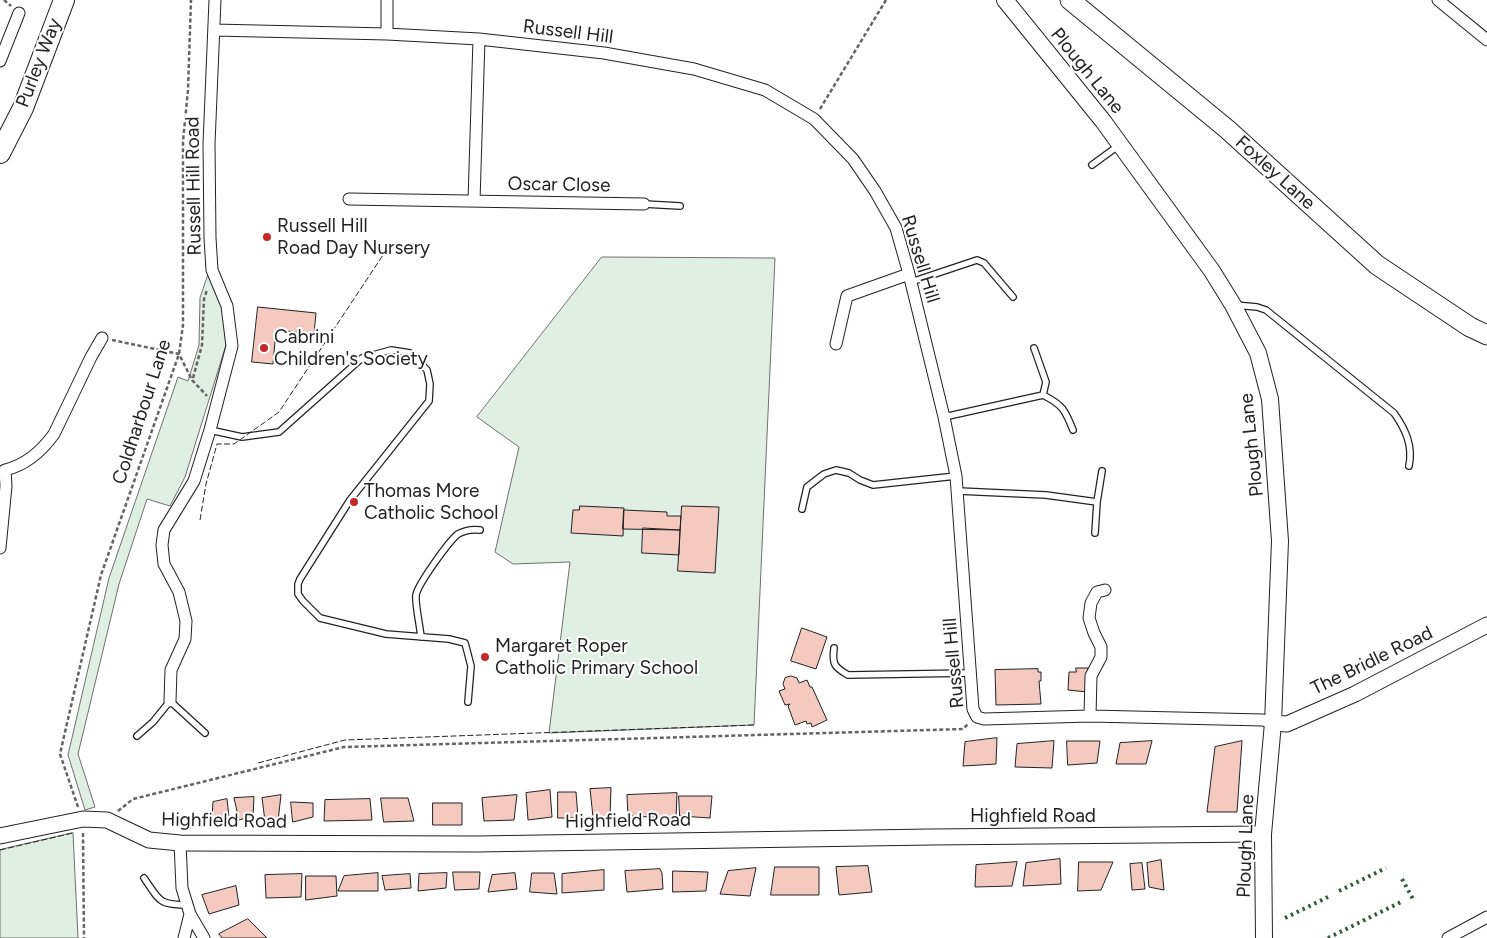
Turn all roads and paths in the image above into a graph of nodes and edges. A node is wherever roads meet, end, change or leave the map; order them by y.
1 (64, 0) edge
2 (191, 0) edge
3 (215, 0) edge
4 (387, 0) edge
5 (886, 0) edge
6 (1005, 0) edge
7 (1070, 0) edge
8 (1438, 0) edge
9 (18, 12) dead end
10 (214, 30) junction
11 (387, 34) junction
12 (479, 39) junction
13 (1487, 40) edge
14 (0, 61) edge
15 (814, 119) junction
16 (1120, 145) junction
17 (0, 153) edge
18 (1092, 165) dead end
19 (349, 199) dead end
20 (474, 201) junction
21 (644, 204) joint
22 (680, 206) dead end
23 (212, 270) junction
24 (910, 278) junction
25 (1013, 297) dead end
26 (1233, 305) junction
27 (1487, 335) edge
28 (102, 338) joint
29 (836, 344) dead end
30 (1034, 348) dead end
31 (179, 354) junction
32 (192, 380) junction
33 (1043, 394) junction
34 (216, 406) junction
35 (944, 417) junction
36 (210, 430) junction
37 (1073, 430) dead end
38 (1409, 466) dead end
39 (2, 471) edge
40 (1102, 471) dead end
41 (956, 476) junction
42 (958, 491) junction
43 (1097, 502) junction
44 (802, 508) dead end
45 (480, 530) dead end
46 (1095, 533) dead end
47 (0, 548) edge
48 (1105, 590) dead end
49 (1487, 625) edge
50 (421, 637) junction
51 (834, 648) dead end
52 (972, 673) junction
53 (170, 701) junction
54 (468, 702) dead end
55 (1090, 716) junction
56 (978, 717) junction
57 (1273, 723) junction
58 (205, 733) dead end
59 (137, 736) dead end
60 (83, 819) junction
61 (107, 820) junction
62 (1263, 834) junction
63 (0, 836) edge
64 (180, 843) junction
65 (144, 878) dead end
66 (189, 909) junction
67 (1487, 917) edge
68 (84, 938) edge
69 (184, 938) edge
70 (204, 938) edge
71 (1264, 938) edge
72 (1448, 938) edge

1 - 17 highway, Purley Way
2 - 31 path, Coldharbour Lane
3 - 10 street, Russell Hill Road
4 - 11 street
5 - 15 path
6 - 16 main road, Plough Lane
7 - 27 main road, Foxley Lane
8 - 13 street
9 - 14 street
10 - 11 street, Russell Hill
10 - 23 street, Russell Hill Road
11 - 12 street, Russell Hill
12 - 15 street, Russell Hill
12 - 20 street
15 - 24 street, Russell Hill
16 - 18 lane
16 - 26 main road, Plough Lane
19 - 20 street, Oscar Close
20 - 21 street, Oscar Close
21 - 22 lane
23 - 32 path
23 - 34 street, Russell Hill Road
24 - 25 lane
24 - 29 street
24 - 35 street, Russell Hill
26 - 38 lane
26 - 57 main road, Plough Lane
28 - 31 path
28 - 39 street
30 - 33 lane
31 - 32 path
31 - 60 path, Coldharbour Lane
32 - 34 path
33 - 35 lane
33 - 37 lane
34 - 36 street, Russell Hill Road
35 - 41 street, Russell Hill
36 - 50 lane
36 - 53 street, Russell Hill Road
39 - 47 street
40 - 43 lane
41 - 42 street, Russell Hill
41 - 44 lane
42 - 43 lane
42 - 52 street, Russell Hill
43 - 46 lane
45 - 50 lane
48 - 55 street
49 - 57 street, The Bridle Road
50 - 54 lane
51 - 52 lane
52 - 56 street, Russell Hill
53 - 58 lane
53 - 59 lane
55 - 56 street, Russell Hill
55 - 57 street, Russell Hill
56 - 61 path
57 - 62 main road, Plough Lane
60 - 61 street, Highfield Road
60 - 63 street, Highfield Road
60 - 68 path, Coldharbour Lane
61 - 64 street, Highfield Road
62 - 64 street, Highfield Road
62 - 71 main road, Plough Lane
64 - 66 street
65 - 66 lane
66 - 69 street
66 - 70 street
67 - 72 street

